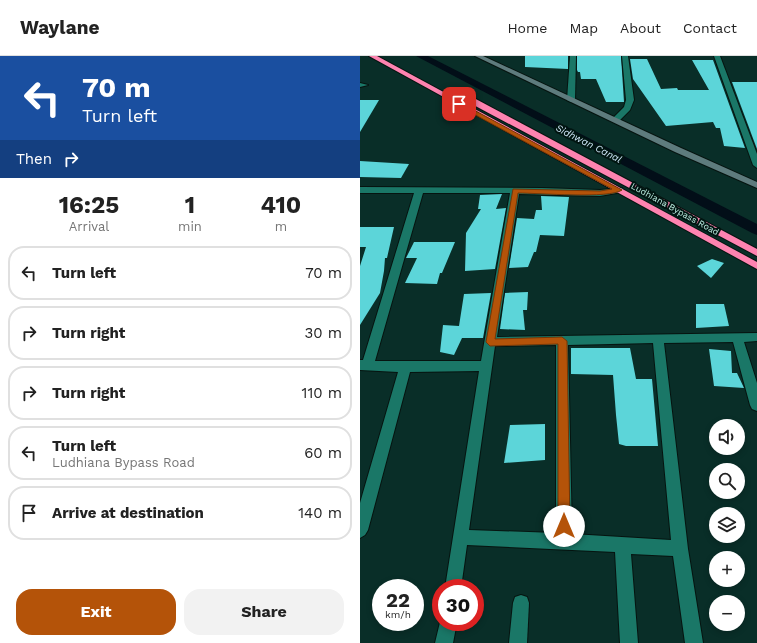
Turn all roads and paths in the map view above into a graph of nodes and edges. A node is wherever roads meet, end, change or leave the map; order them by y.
1 (372, 56) edge
2 (387, 56) edge
3 (478, 56) edge
4 (573, 56) edge
5 (625, 56) edge
6 (717, 56) edge
7 (571, 100) junction
8 (615, 120) junction
9 (757, 165) edge
10 (757, 185) edge
11 (360, 190) edge
12 (418, 190) junction
13 (619, 190) junction
14 (515, 191) junction
15 (757, 253) edge
16 (757, 266) edge
17 (737, 337) junction
18 (757, 337) edge
19 (658, 338) junction
20 (562, 341) junction
21 (490, 342) junction
22 (364, 365) edge
23 (486, 366) junction
24 (405, 367) junction
25 (757, 405) edge
26 (360, 530) edge
27 (460, 537) junction
28 (564, 542) junction
29 (622, 545) junction
30 (680, 549) junction
31 (454, 579) edge
32 (521, 603) dead end
33 (446, 631) edge
34 (444, 643) edge
35 (518, 643) edge
36 (629, 643) edge
37 (694, 643) edge

1 - 13 highway, Ludhiana Bypass Road
2 - 15 highway, Ludhiana Bypass Road
3 - 7 street
4 - 7 street
5 - 8 street
6 - 9 street
7 - 8 street
8 - 10 street
11 - 12 street
12 - 14 street
12 - 22 street
13 - 14 street
13 - 16 highway, Ludhiana Bypass Road
14 - 21 street
17 - 18 street
17 - 19 street
17 - 25 street
19 - 20 street
19 - 30 street
20 - 21 street
20 - 28 street
21 - 23 street
22 - 24 street
23 - 24 street
23 - 27 street
24 - 26 street
27 - 28 street
27 - 31 street
28 - 29 street
29 - 30 street
29 - 36 street
30 - 37 street
32 - 35 street
33 - 34 street

